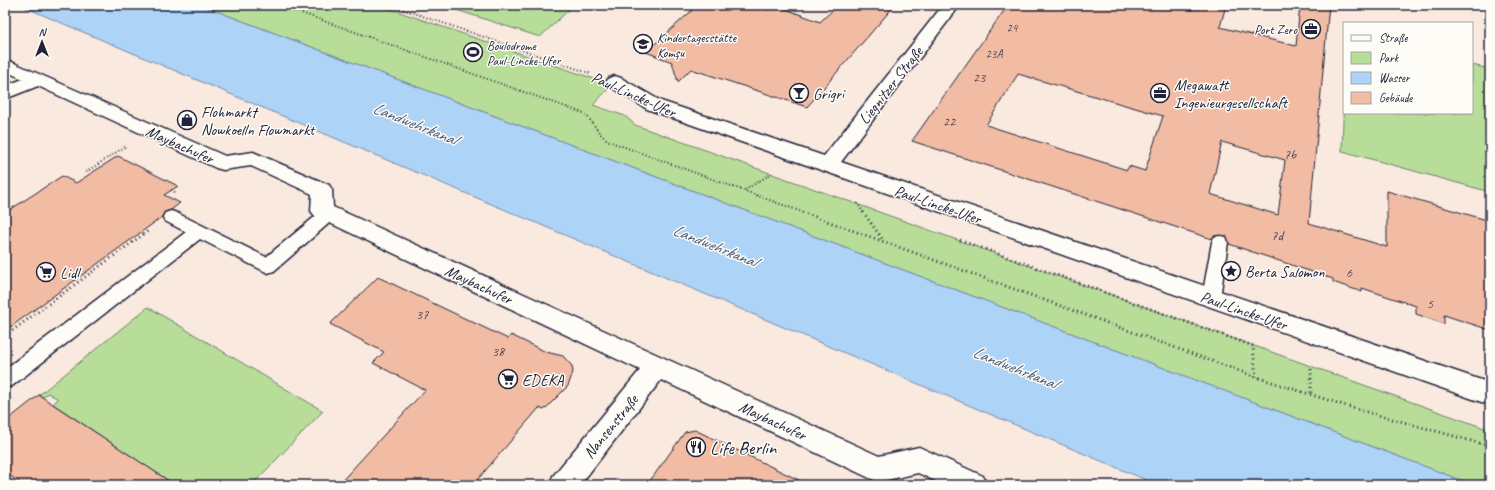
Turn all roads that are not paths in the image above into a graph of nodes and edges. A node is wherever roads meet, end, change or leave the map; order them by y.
1 (952, 5) edge
2 (5, 64) edge
3 (38, 79) junction
4 (615, 82) road end
5 (5, 93) edge
6 (828, 165) junction
7 (329, 214) junction
8 (171, 217) dead end
9 (199, 231) junction
10 (1220, 242) dead end
11 (1211, 298) junction
12 (658, 367) junction
13 (5, 380) edge
14 (1490, 394) edge
15 (563, 485) edge
16 (973, 485) edge

1 - 6 street, Liegnitzer Straße
2 - 3 street, Maybachufer
3 - 5 street
3 - 7 street, Maybachufer
4 - 6 street, Paul-Lincke-Ufer
6 - 11 street, Paul-Lincke-Ufer
7 - 9 lane
7 - 12 street, Maybachufer
8 - 9 lane
9 - 13 lane
10 - 11 lane
11 - 14 street, Paul-Lincke-Ufer
12 - 15 street, Nansenstraße
12 - 16 street, Maybachufer

